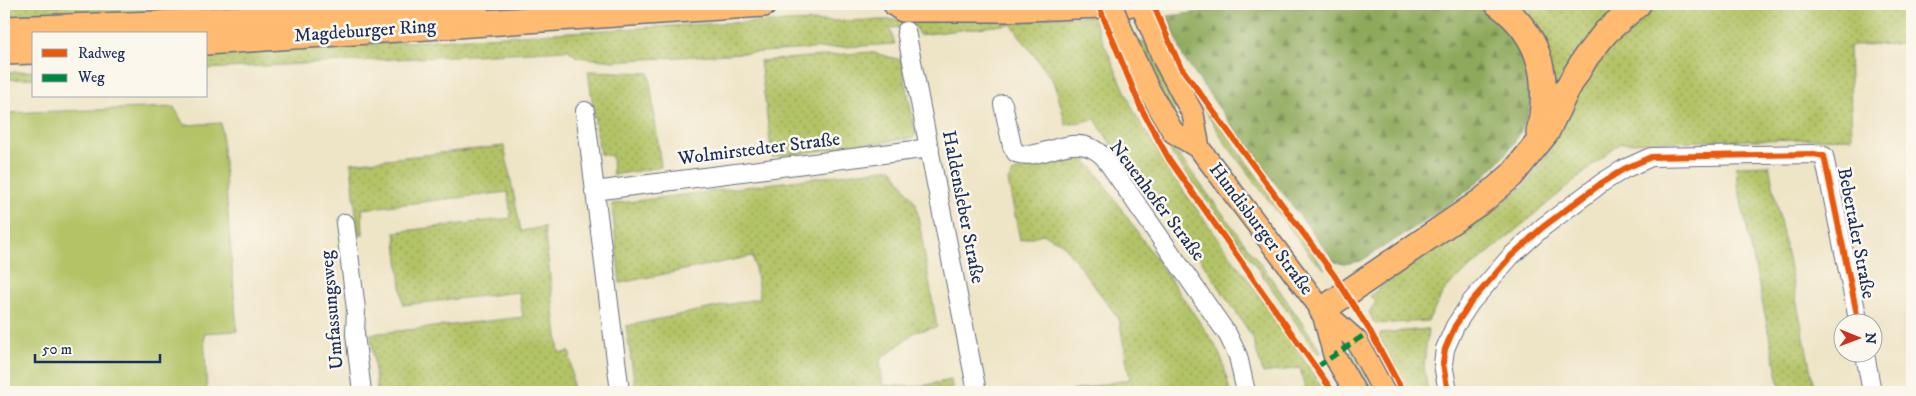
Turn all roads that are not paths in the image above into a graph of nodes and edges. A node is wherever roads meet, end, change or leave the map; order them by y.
1 (477, 4) edge
2 (764, 4) edge
3 (896, 4) edge
4 (1111, 4) edge
5 (1128, 4) edge
6 (1141, 4) edge
7 (1498, 4) edge
8 (1638, 4) edge
9 (373, 7) edge
10 (4, 29) edge
11 (906, 31) dead end
12 (208, 42) edge
13 (32, 51) edge
14 (4, 52) edge
15 (1002, 104) dead end
16 (585, 111) dead end
17 (1536, 146) junction
18 (930, 148) junction
19 (1199, 148) junction
20 (594, 192) junction
21 (345, 223) dead end
22 (1322, 310) junction
23 (1857, 314) edge
24 (1867, 364) edge
25 (362, 392) edge
26 (620, 392) edge
27 (978, 392) edge
28 (1246, 392) edge
29 (1355, 392) edge
30 (1384, 392) edge
31 (1448, 392) edge
32 (1872, 392) edge

1 - 9 highway, Magdeburger Ring
2 - 12 highway, Magdeburger Ring
3 - 5 highway
4 - 19 main road, Hundisburger Straße, bridge
6 - 19 main road, Hundisburger Straße
7 - 17 highway
8 - 17 highway
9 - 10 highway, Magdeburger Ring
11 - 18 street, Haldensleber Straße
13 - 14 highway
15 - 28 street, Neuenhofer Straße
16 - 20 street
17 - 22 highway
18 - 20 street, Wolmirstedter Straße
18 - 27 street, Haldensleber Straße
19 - 22 main road, Hundisburger Straße
20 - 26 street
21 - 25 street, Umfassungsweg
22 - 29 main road, Hundisburger Straße
22 - 30 main road, Hundisburger Straße
23 - 31 street, Bebertaler Straße
24 - 32 street

